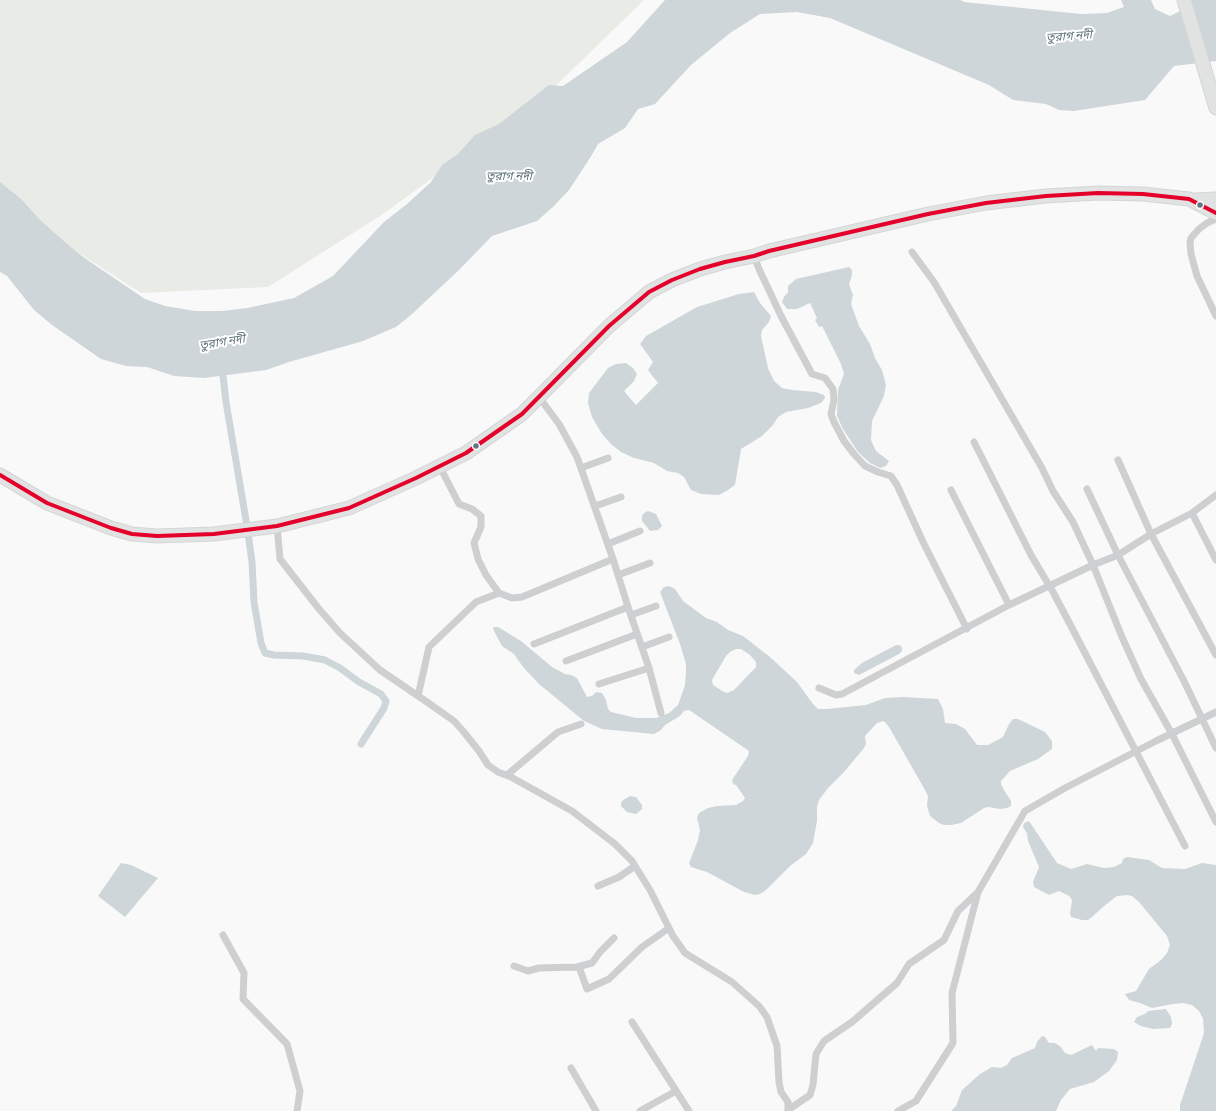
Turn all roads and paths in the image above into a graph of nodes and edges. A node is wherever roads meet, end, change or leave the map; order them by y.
1 (1184, 0) edge
2 (1216, 108) edge
3 (1216, 199) edge
4 (1189, 200) junction
5 (1216, 213) edge
6 (1216, 219) edge
7 (912, 252) dead end
8 (754, 256) junction
9 (1216, 316) edge
10 (539, 397) junction
11 (974, 442) dead end
12 (608, 458) dead end
13 (1118, 460) dead end
14 (440, 466) junction
15 (581, 468) junction
16 (0, 475) edge
17 (1087, 489) dead end
18 (951, 490) dead end
19 (1216, 494) edge
20 (621, 498) dead end
21 (595, 506) junction
22 (1192, 513) junction
23 (273, 526) junction
24 (640, 531) dead end
25 (1151, 534) junction
26 (608, 544) junction
27 (1118, 554) junction
28 (613, 559) junction
29 (1216, 560) edge
30 (650, 562) dead end
31 (1093, 565) junction
32 (618, 575) junction
33 (1049, 587) junction
34 (499, 593) junction
35 (656, 606) dead end
36 (1009, 606) junction
37 (628, 607) junction
38 (631, 615) junction
39 (967, 628) junction
40 (637, 634) junction
41 (669, 637) dead end
42 (534, 644) dead end
43 (642, 647) junction
44 (1216, 655) edge
45 (566, 661) dead end
46 (649, 668) junction
47 (599, 684) dead end
48 (819, 688) dead end
49 (418, 696) junction
50 (1216, 712) edge
51 (661, 713) dead end
52 (1202, 719) junction
53 (581, 724) dead end
54 (1172, 734) junction
55 (1216, 748) edge
56 (1136, 751) junction
57 (507, 775) junction
58 (1216, 822) edge
59 (1185, 846) dead end
60 (635, 866) junction
61 (598, 886) dead end
62 (978, 892) junction
63 (669, 928) junction
64 (223, 935) dead end
65 (614, 938) dead end
66 (514, 966) dead end
67 (579, 967) junction
68 (632, 1022) dead end
69 (571, 1068) dead end
70 (676, 1090) junction
71 (297, 1111) edge
72 (596, 1111) edge
73 (640, 1111) edge
74 (689, 1111) edge
75 (788, 1111) edge
76 (898, 1111) edge

1 - 2 highway
3 - 4 highway
4 - 5 highway
4 - 8 highway
6 - 9 street
7 - 31 street
8 - 10 highway
8 - 39 street
10 - 14 highway
10 - 15 street
11 - 33 street
12 - 15 street
13 - 25 street
14 - 23 highway
14 - 34 street
15 - 21 street
16 - 23 highway
17 - 27 street
18 - 36 street
19 - 22 street
20 - 21 street
21 - 26 street
22 - 25 street
22 - 29 street
23 - 49 street
24 - 26 street
25 - 27 street
25 - 44 street
26 - 28 street
27 - 31 street
27 - 52 street
28 - 32 street
28 - 34 street
30 - 32 street
31 - 33 street
31 - 54 street
32 - 37 street
33 - 36 street
33 - 56 street
34 - 49 street
35 - 38 street
36 - 39 street
37 - 38 street
37 - 42 street
38 - 40 street
39 - 48 street
40 - 43 street
40 - 45 street
41 - 43 street
43 - 46 street
46 - 47 street
46 - 51 street
49 - 57 street
50 - 52 street
52 - 54 street
52 - 55 street
53 - 57 street
54 - 56 street
54 - 58 street
56 - 59 street
56 - 62 street
57 - 60 street
60 - 61 street
60 - 63 street
62 - 75 street
62 - 76 street
63 - 67 street
63 - 75 street
64 - 71 street
65 - 67 street
66 - 67 street
68 - 70 street
69 - 72 street
70 - 73 street
70 - 74 street

